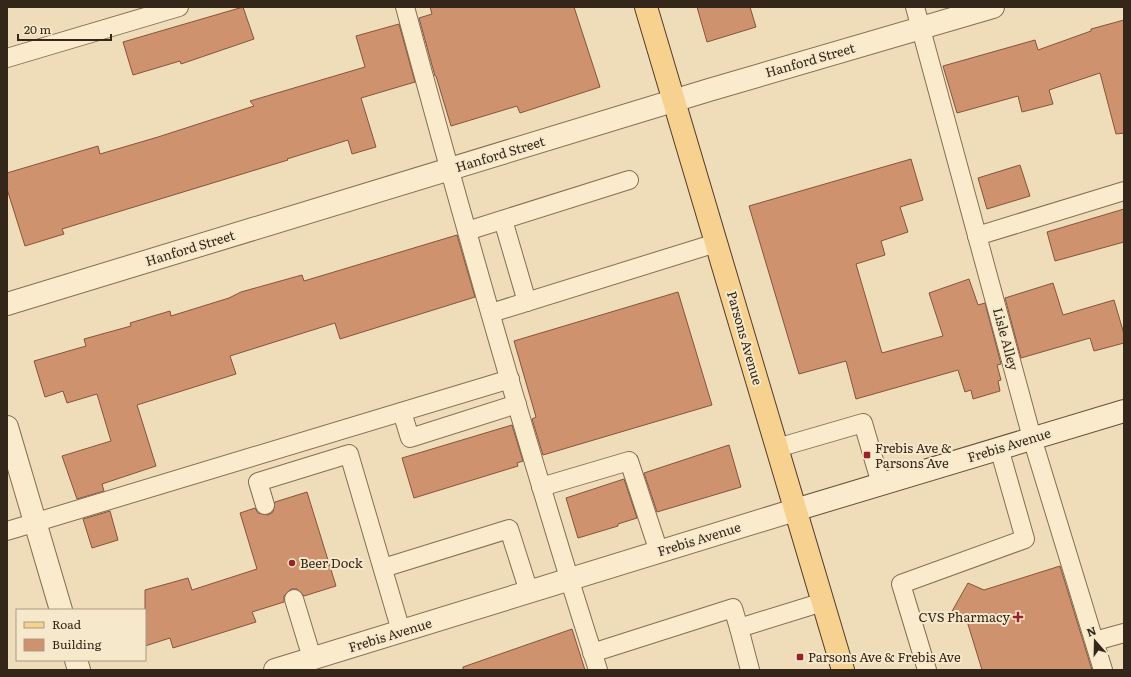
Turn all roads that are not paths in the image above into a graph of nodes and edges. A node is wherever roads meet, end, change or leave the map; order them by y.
1 (179, 7) edge
2 (405, 7) edge
3 (646, 7) edge
4 (915, 7) edge
5 (993, 7) edge
6 (921, 27) junction
7 (7, 58) edge
8 (673, 101) junction
9 (448, 170) junction
10 (629, 180) dead end
11 (1124, 191) edge
12 (503, 220) junction
13 (467, 231) junction
14 (978, 236) junction
15 (716, 243) junction
16 (527, 302) junction
17 (7, 304) edge
18 (491, 313) junction
19 (510, 379) junction
20 (517, 404) junction
21 (1124, 410) edge
22 (402, 412) junction
23 (7, 427) edge
24 (1032, 438) junction
25 (297, 444) junction
26 (777, 448) junction
27 (999, 448) junction
28 (304, 467) junction
29 (881, 484) junction
30 (541, 487) junction
31 (265, 505) dead end
32 (795, 510) junction
33 (35, 523) junction
34 (7, 531) edge
35 (659, 552) junction
36 (383, 568) junction
37 (568, 580) junction
38 (529, 592) junction
39 (294, 599) dead end
40 (823, 602) junction
41 (61, 609) edge
42 (739, 628) junction
43 (402, 631) junction
44 (1124, 633) edge
45 (1094, 642) junction
46 (592, 653) junction
47 (312, 658) junction
48 (275, 670) edge
49 (598, 670) edge
50 (750, 670) edge
51 (843, 670) edge
52 (927, 670) edge
53 (1103, 670) edge

1 - 7 lane
2 - 9 lane
3 - 8 main road, Parsons Avenue
4 - 6 lane, Lisle Alley
5 - 6 street, Hanford Street
6 - 8 street, Hanford Street
6 - 14 lane, Lisle Alley
8 - 9 street, Hanford Street
8 - 15 main road, Parsons Avenue
9 - 13 lane
9 - 17 street, Hanford Street
10 - 12 lane
11 - 14 lane
12 - 13 lane
12 - 16 lane
13 - 18 lane
14 - 24 lane, Lisle Alley
15 - 16 lane
15 - 26 main road, Parsons Avenue
16 - 18 lane
18 - 19 lane
19 - 20 lane
19 - 22 lane
20 - 22 lane
20 - 30 lane
21 - 24 street, Frebis Avenue
22 - 25 lane
23 - 33 street
24 - 27 street, Frebis Avenue
24 - 45 lane, Lisle Alley
25 - 28 lane
25 - 33 lane
26 - 29 lane
26 - 32 main road, Parsons Avenue
27 - 29 street, Frebis Avenue
27 - 52 lane
28 - 31 lane
28 - 36 lane
29 - 32 street, Frebis Avenue
30 - 35 lane
30 - 37 lane
32 - 35 street, Frebis Avenue
32 - 40 main road, Parsons Avenue
33 - 34 lane
33 - 41 street
35 - 37 street, Frebis Avenue
36 - 38 lane
36 - 43 lane
37 - 38 street, Frebis Avenue
37 - 46 lane
38 - 43 street, Frebis Avenue
39 - 47 lane
40 - 42 lane
40 - 51 main road, Parsons Avenue
42 - 46 lane
42 - 50 lane
43 - 47 street, Frebis Avenue
44 - 45 lane
45 - 53 lane, Lisle Alley
46 - 49 lane
47 - 48 street, Frebis Avenue

